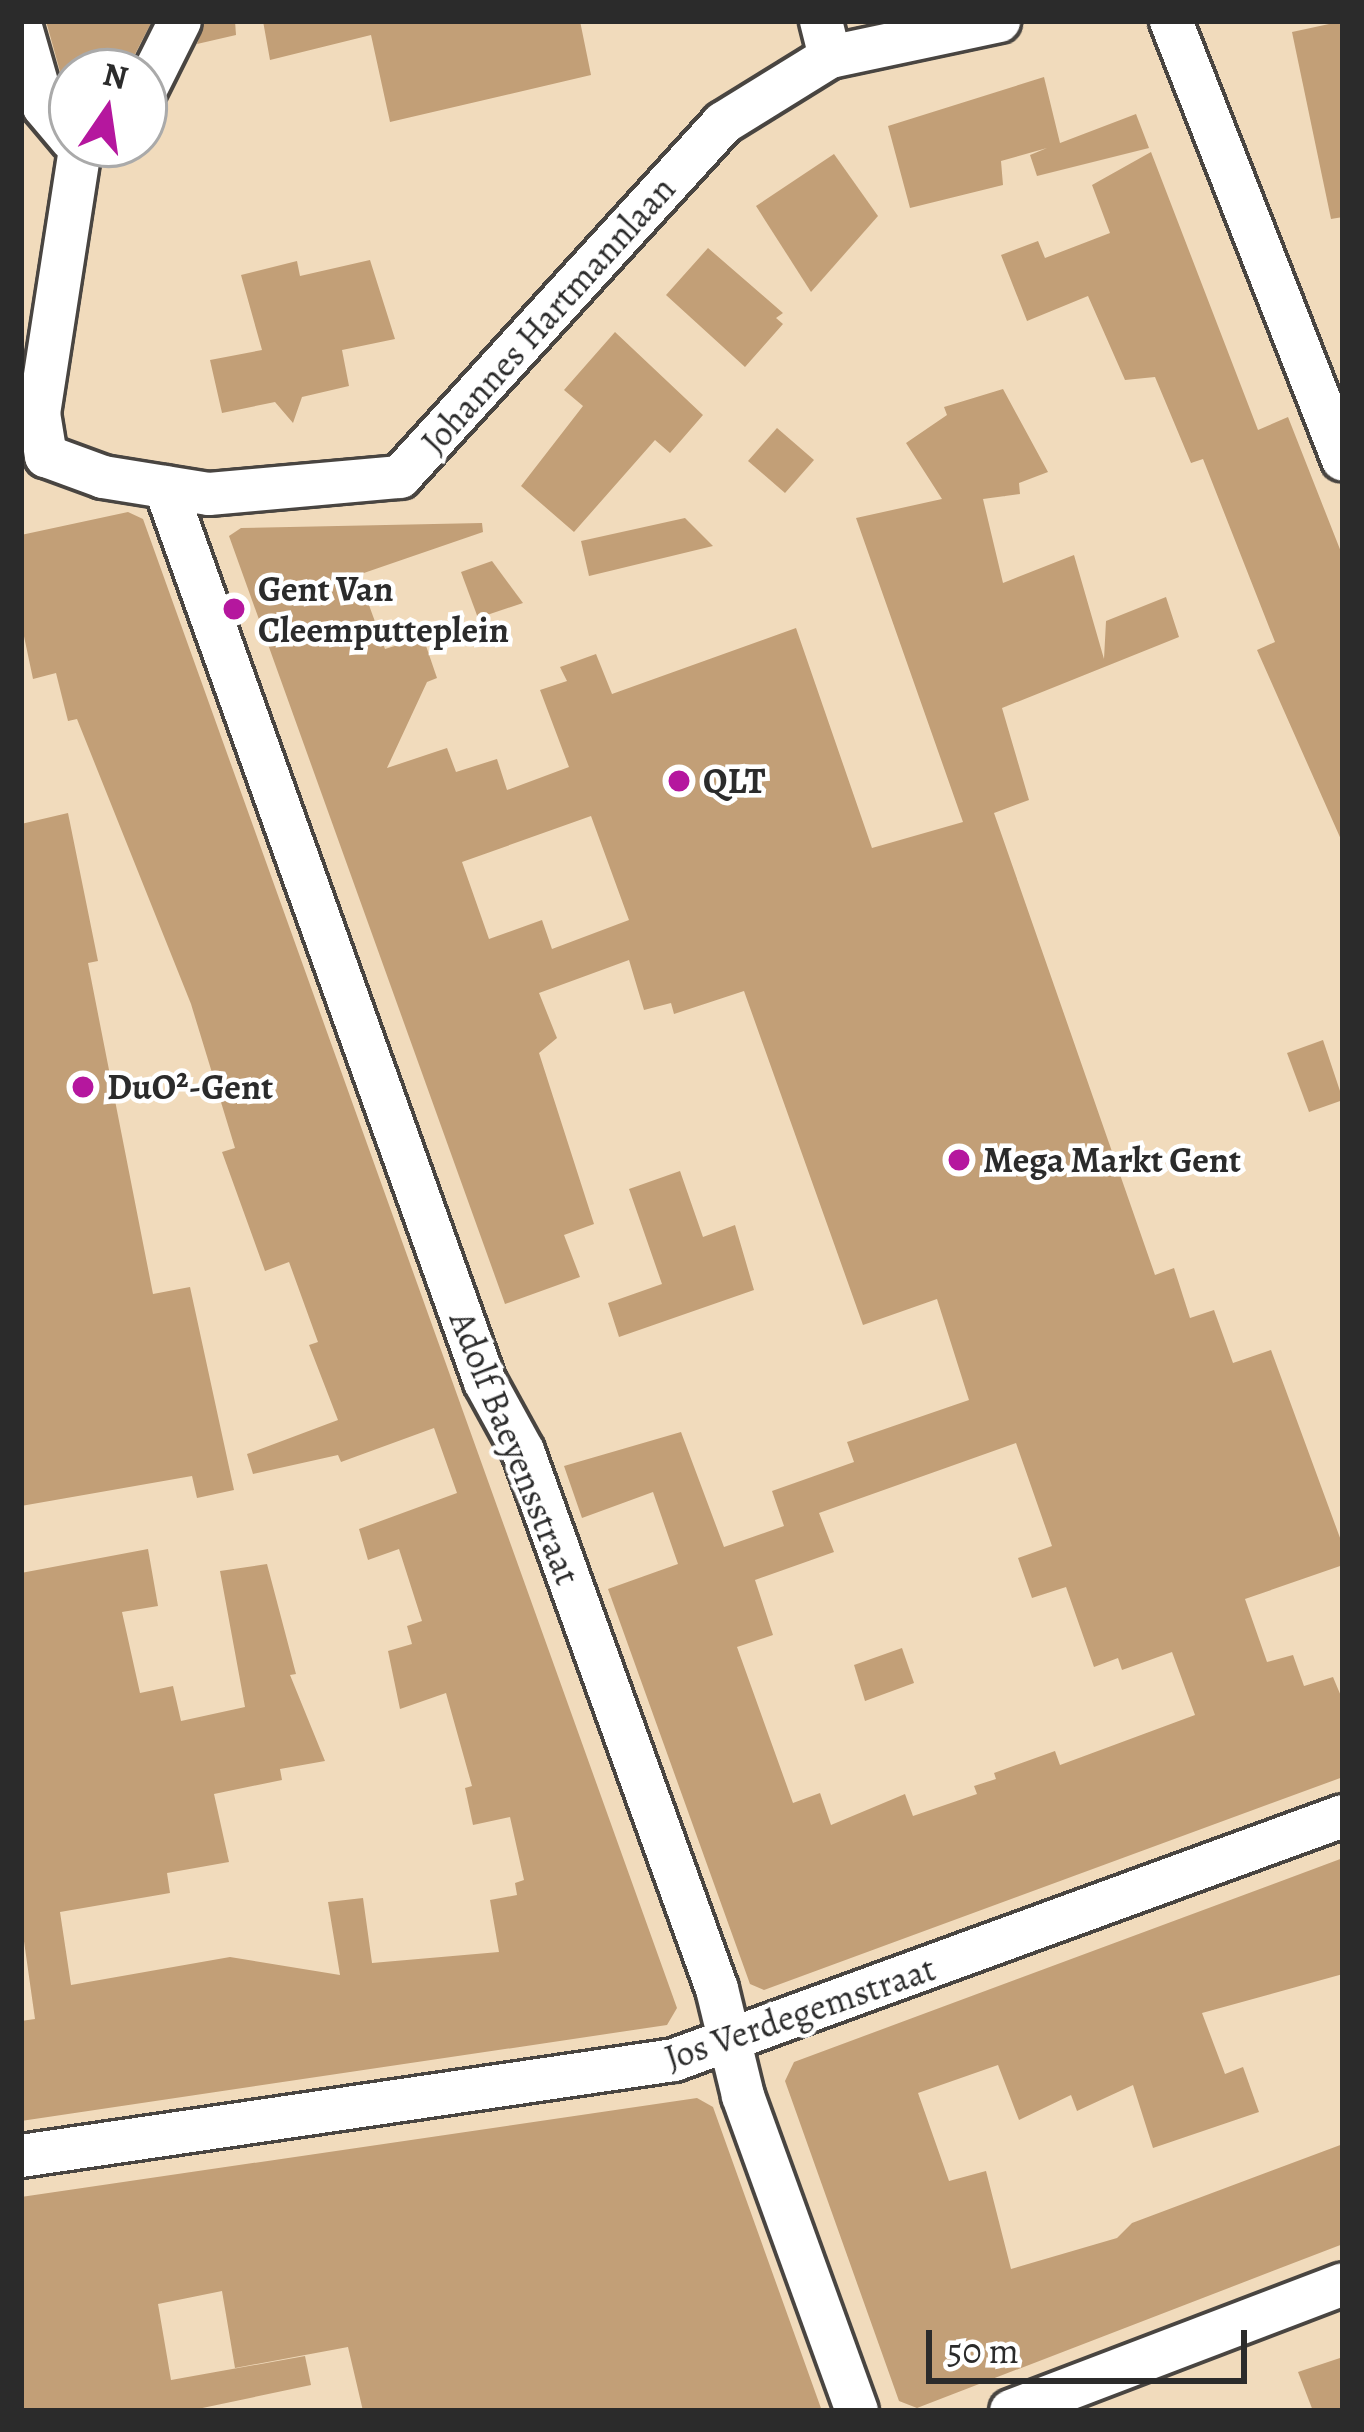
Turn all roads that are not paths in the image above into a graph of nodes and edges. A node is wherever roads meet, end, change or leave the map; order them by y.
1 (180, 21) edge
2 (999, 21) edge
3 (1171, 21) edge
4 (21, 27) edge
5 (825, 39) edge
6 (166, 48) edge
7 (48, 111) edge
8 (76, 168) edge
9 (1343, 458) edge
10 (34, 465) edge
11 (165, 487) junction
12 (1343, 1816) edge
13 (731, 2042) junction
14 (21, 2156) edge
15 (1343, 2284) edge
16 (857, 2411) edge
17 (1011, 2411) edge

1 - 6 street
2 - 5 street, Johannes Hartmannlaan
3 - 9 street
4 - 7 street
5 - 11 street, Johannes Hartmannlaan
8 - 10 street
10 - 11 street, Johannes Hartmannlaan
11 - 13 street, Adolf Baeyensstraat
12 - 13 street, Jos Verdegemstraat
13 - 14 street, Jos Verdegemstraat
13 - 16 street, Adolf Baeyensstraat
15 - 17 street

